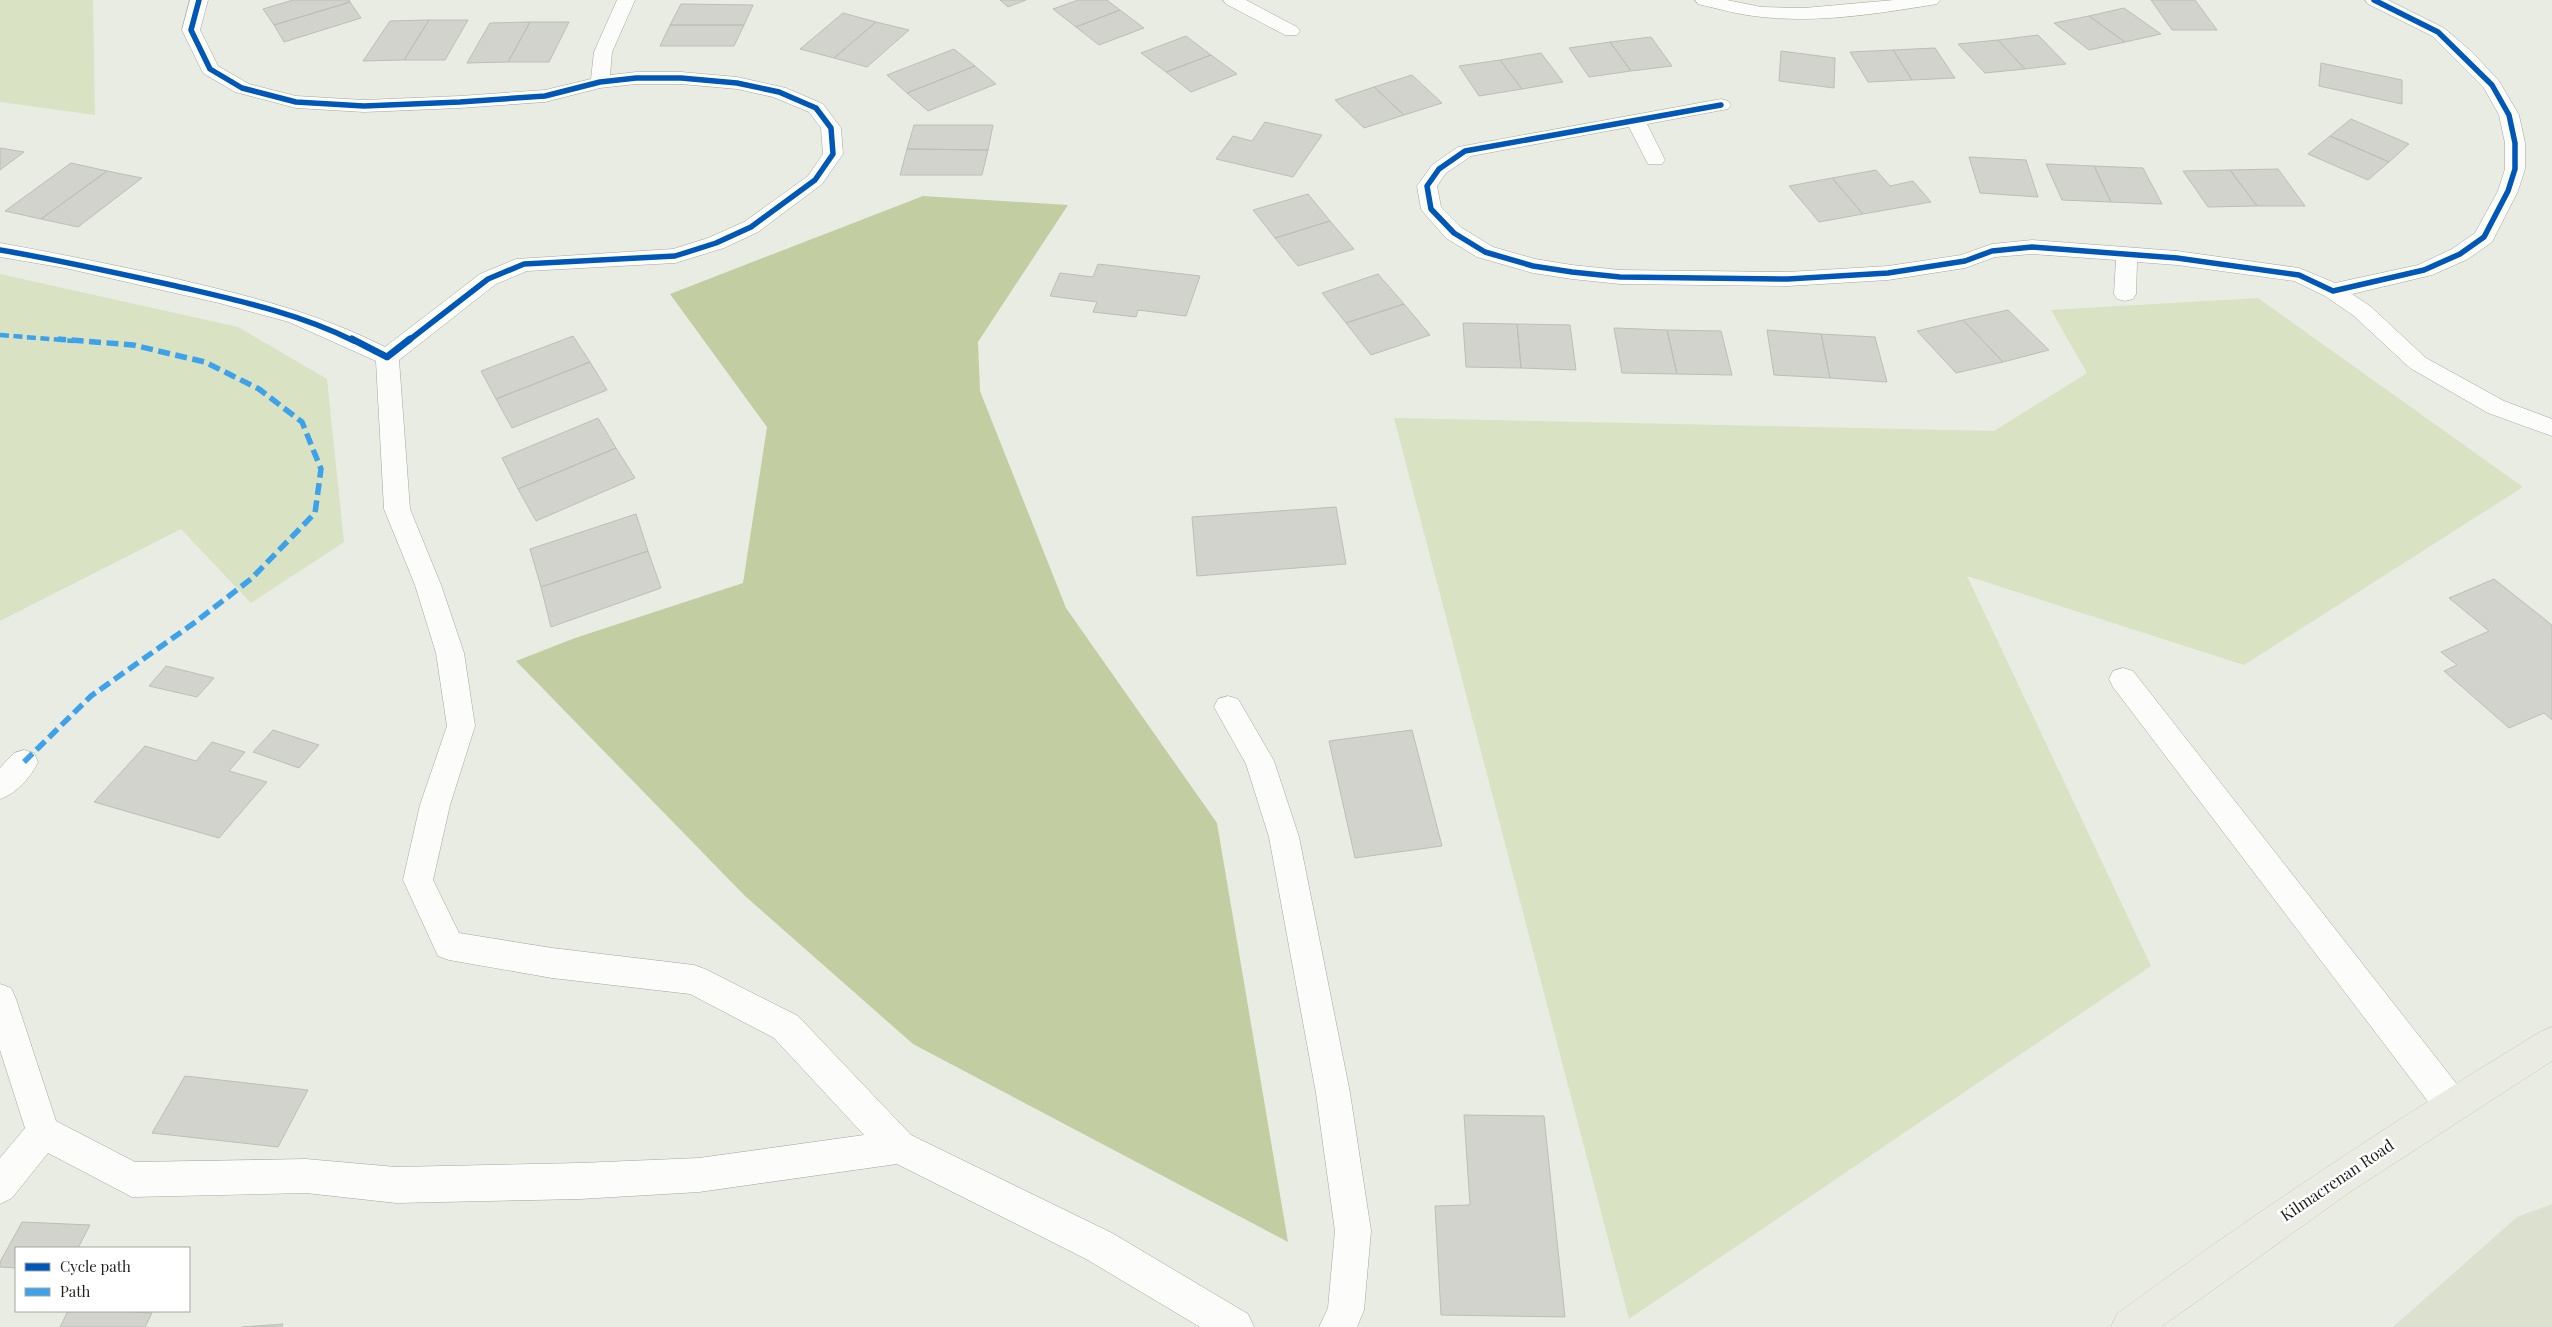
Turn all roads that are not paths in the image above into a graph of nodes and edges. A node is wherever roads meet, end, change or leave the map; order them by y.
1 (199, 0) edge
2 (626, 0) edge
3 (1232, 0) edge
4 (1704, 0) edge
5 (1931, 0) edge
6 (2374, 0) edge
7 (1291, 30) dead end
8 (600, 82) junction
9 (1721, 105) dead end
10 (1635, 120) junction
11 (1655, 160) dead end
12 (0, 250) edge
13 (2127, 254) junction
14 (2333, 291) junction
15 (2125, 294) dead end
16 (387, 357) junction
17 (2552, 428) edge
18 (2123, 679) dead end
19 (1228, 707) dead end
20 (24, 762) dead end
21 (0, 786) edge
22 (0, 999) edge
23 (2551, 1046) edge
24 (2451, 1104) junction
25 (43, 1132) junction
26 (898, 1147) junction
27 (0, 1186) edge
28 (1236, 1327) edge
29 (1338, 1327) edge
30 (2130, 1327) edge

1 - 8 street
2 - 8 street
3 - 7 street
4 - 5 street
6 - 14 street
8 - 16 street
9 - 10 street
10 - 11 street
10 - 13 street
12 - 16 street
13 - 14 street
13 - 15 street
14 - 17 street
16 - 26 street
18 - 24 street
19 - 29 street
20 - 21 street
22 - 25 street
23 - 24 main road, Kilmacrenan Road
24 - 30 main road, Kilmacrenan Road
25 - 26 street
25 - 27 street
26 - 28 street

